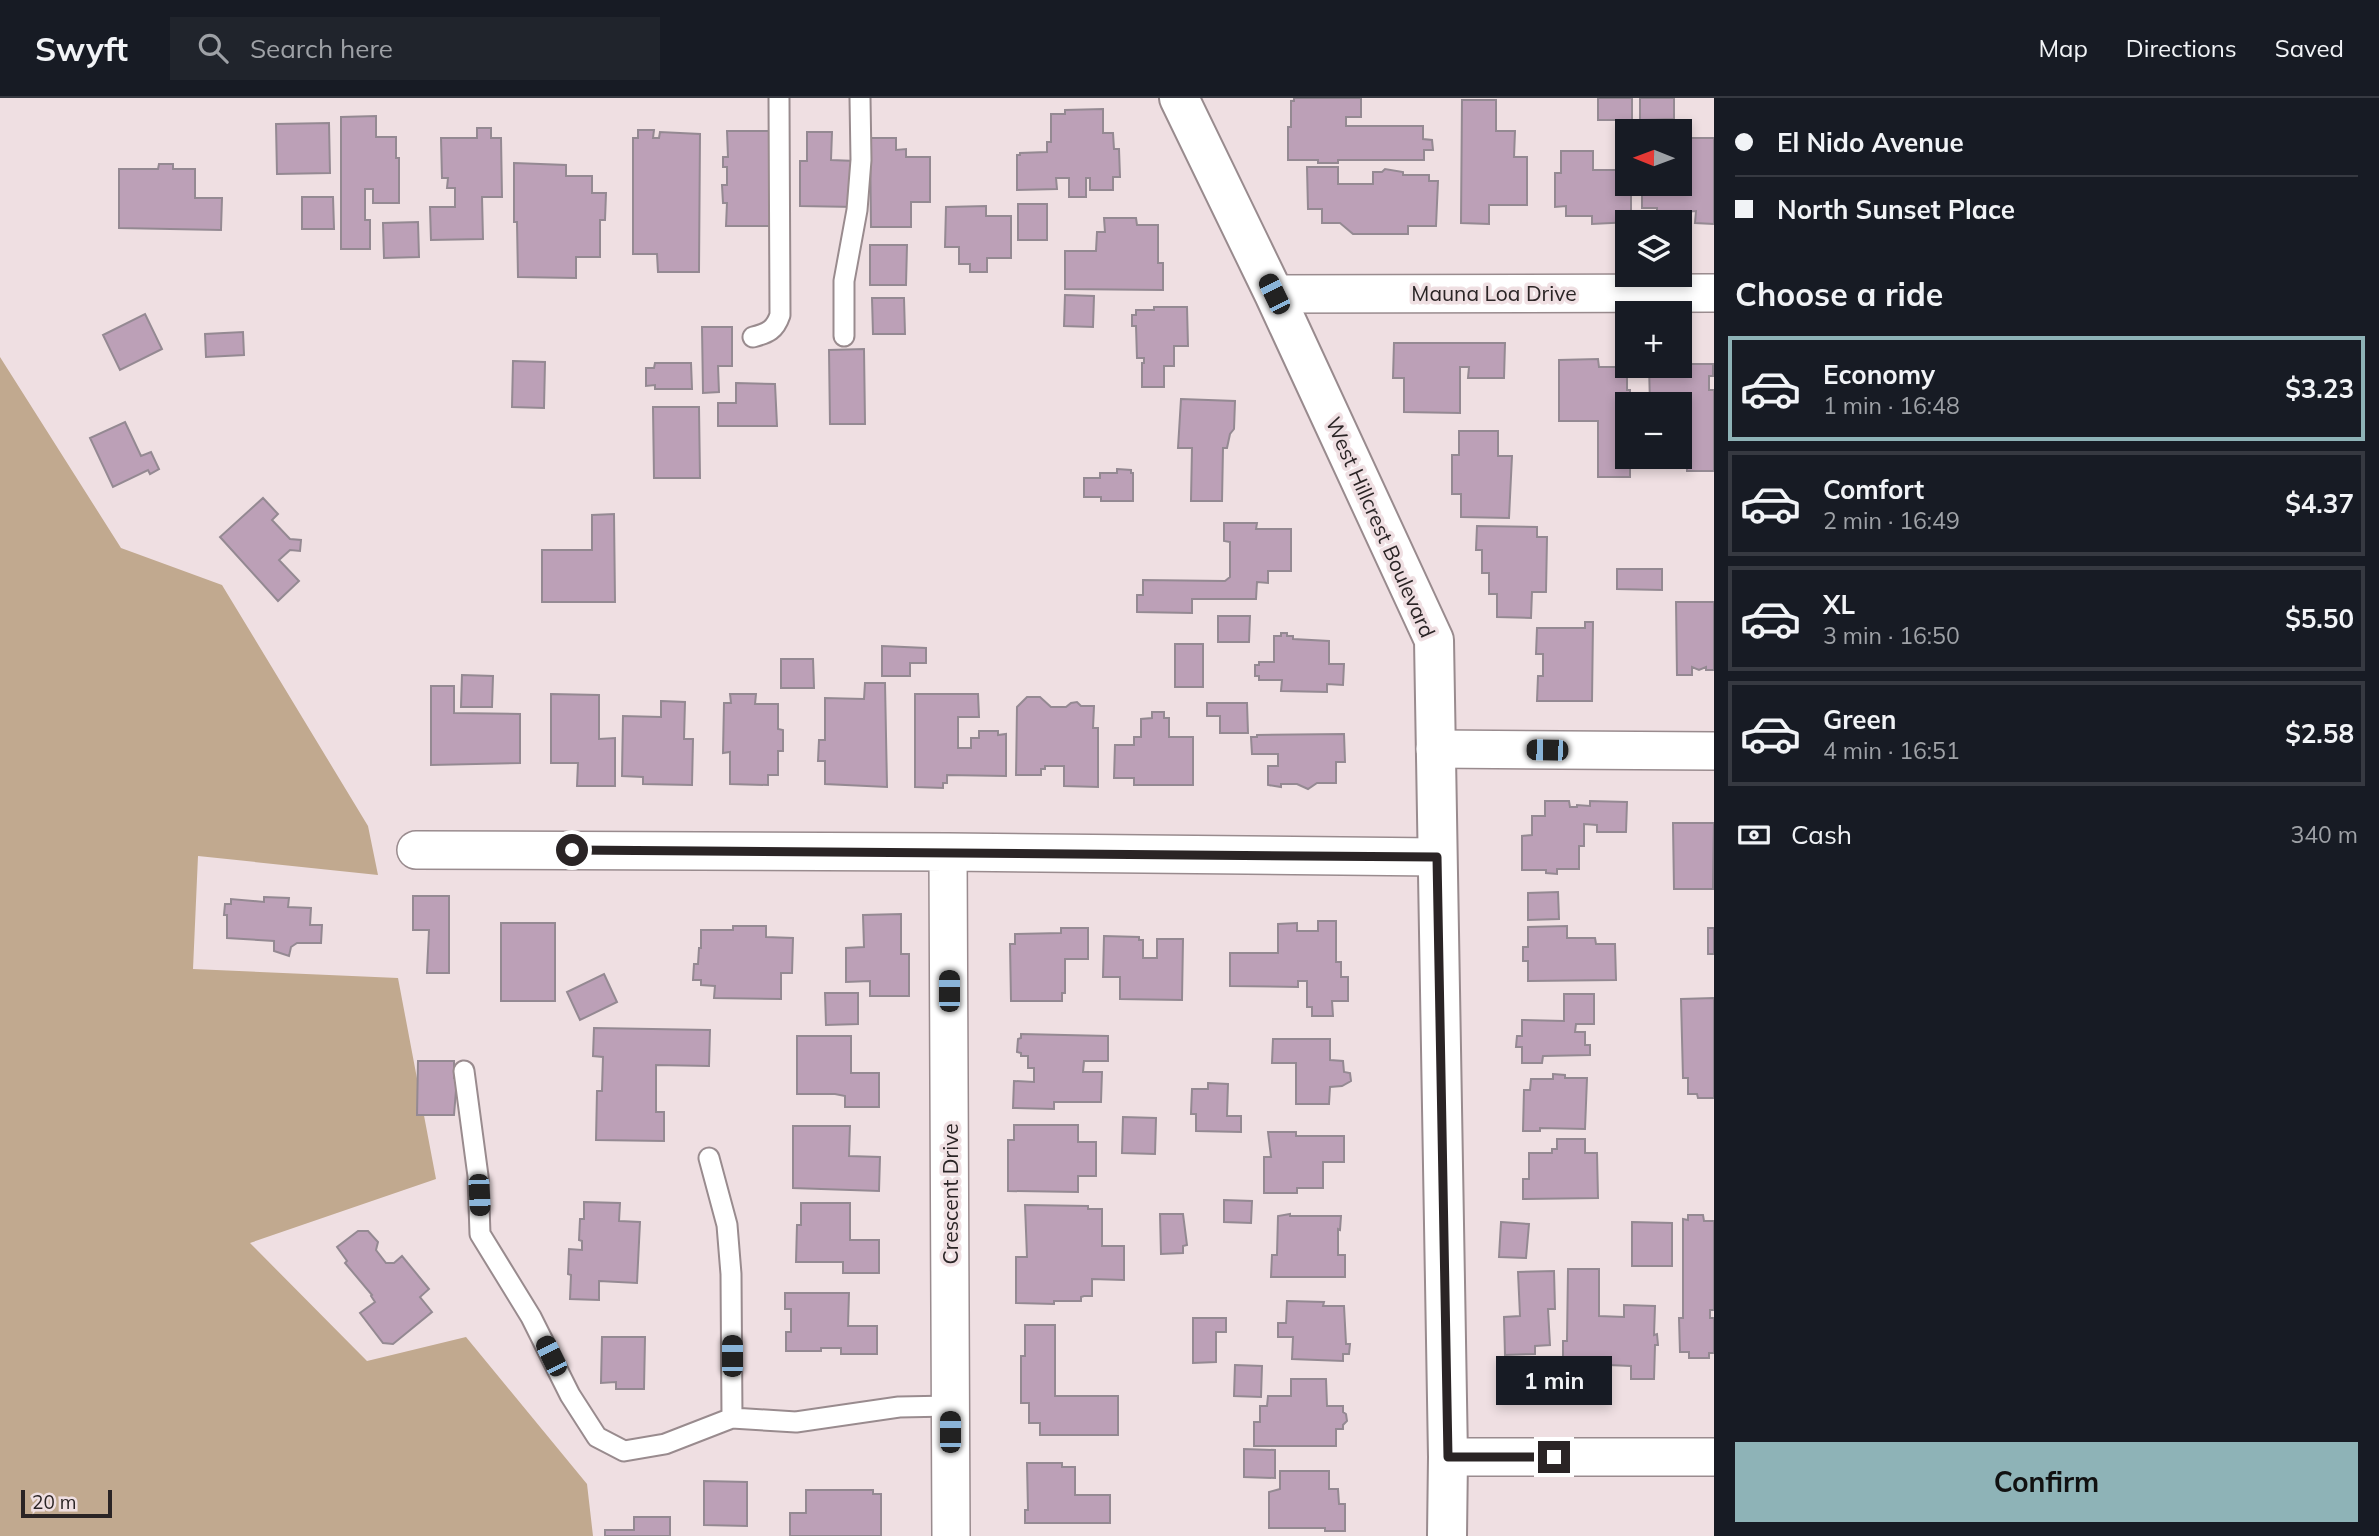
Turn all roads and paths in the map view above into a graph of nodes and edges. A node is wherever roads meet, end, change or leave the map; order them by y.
1 (779, 98) edge
2 (860, 98) edge
3 (1179, 98) edge
4 (1714, 293) edge
5 (1274, 294) junction
6 (844, 336) dead end
7 (753, 337) dead end
8 (1435, 748) junction
9 (1714, 751) edge
10 (416, 850) dead end
11 (948, 852) junction
12 (1437, 857) junction
13 (464, 1072) dead end
14 (709, 1158) dead end
15 (950, 1406) junction
16 (732, 1418) junction
17 (1448, 1457) junction
18 (1714, 1457) edge
19 (951, 1536) edge
20 (1447, 1536) edge

1 - 7 lane
2 - 6 lane
3 - 5 street, West Hillcrest Boulevard
4 - 5 street, Mauna Loa Drive
5 - 8 street, West Hillcrest Boulevard
8 - 9 street
8 - 12 street, West Hillcrest Boulevard
10 - 11 street
11 - 12 street
11 - 15 street, Crescent Drive
12 - 17 street, West Hillcrest Boulevard
13 - 16 lane
14 - 16 lane
15 - 16 lane
15 - 19 street, Crescent Drive
17 - 18 street
17 - 20 street, West Hillcrest Boulevard

